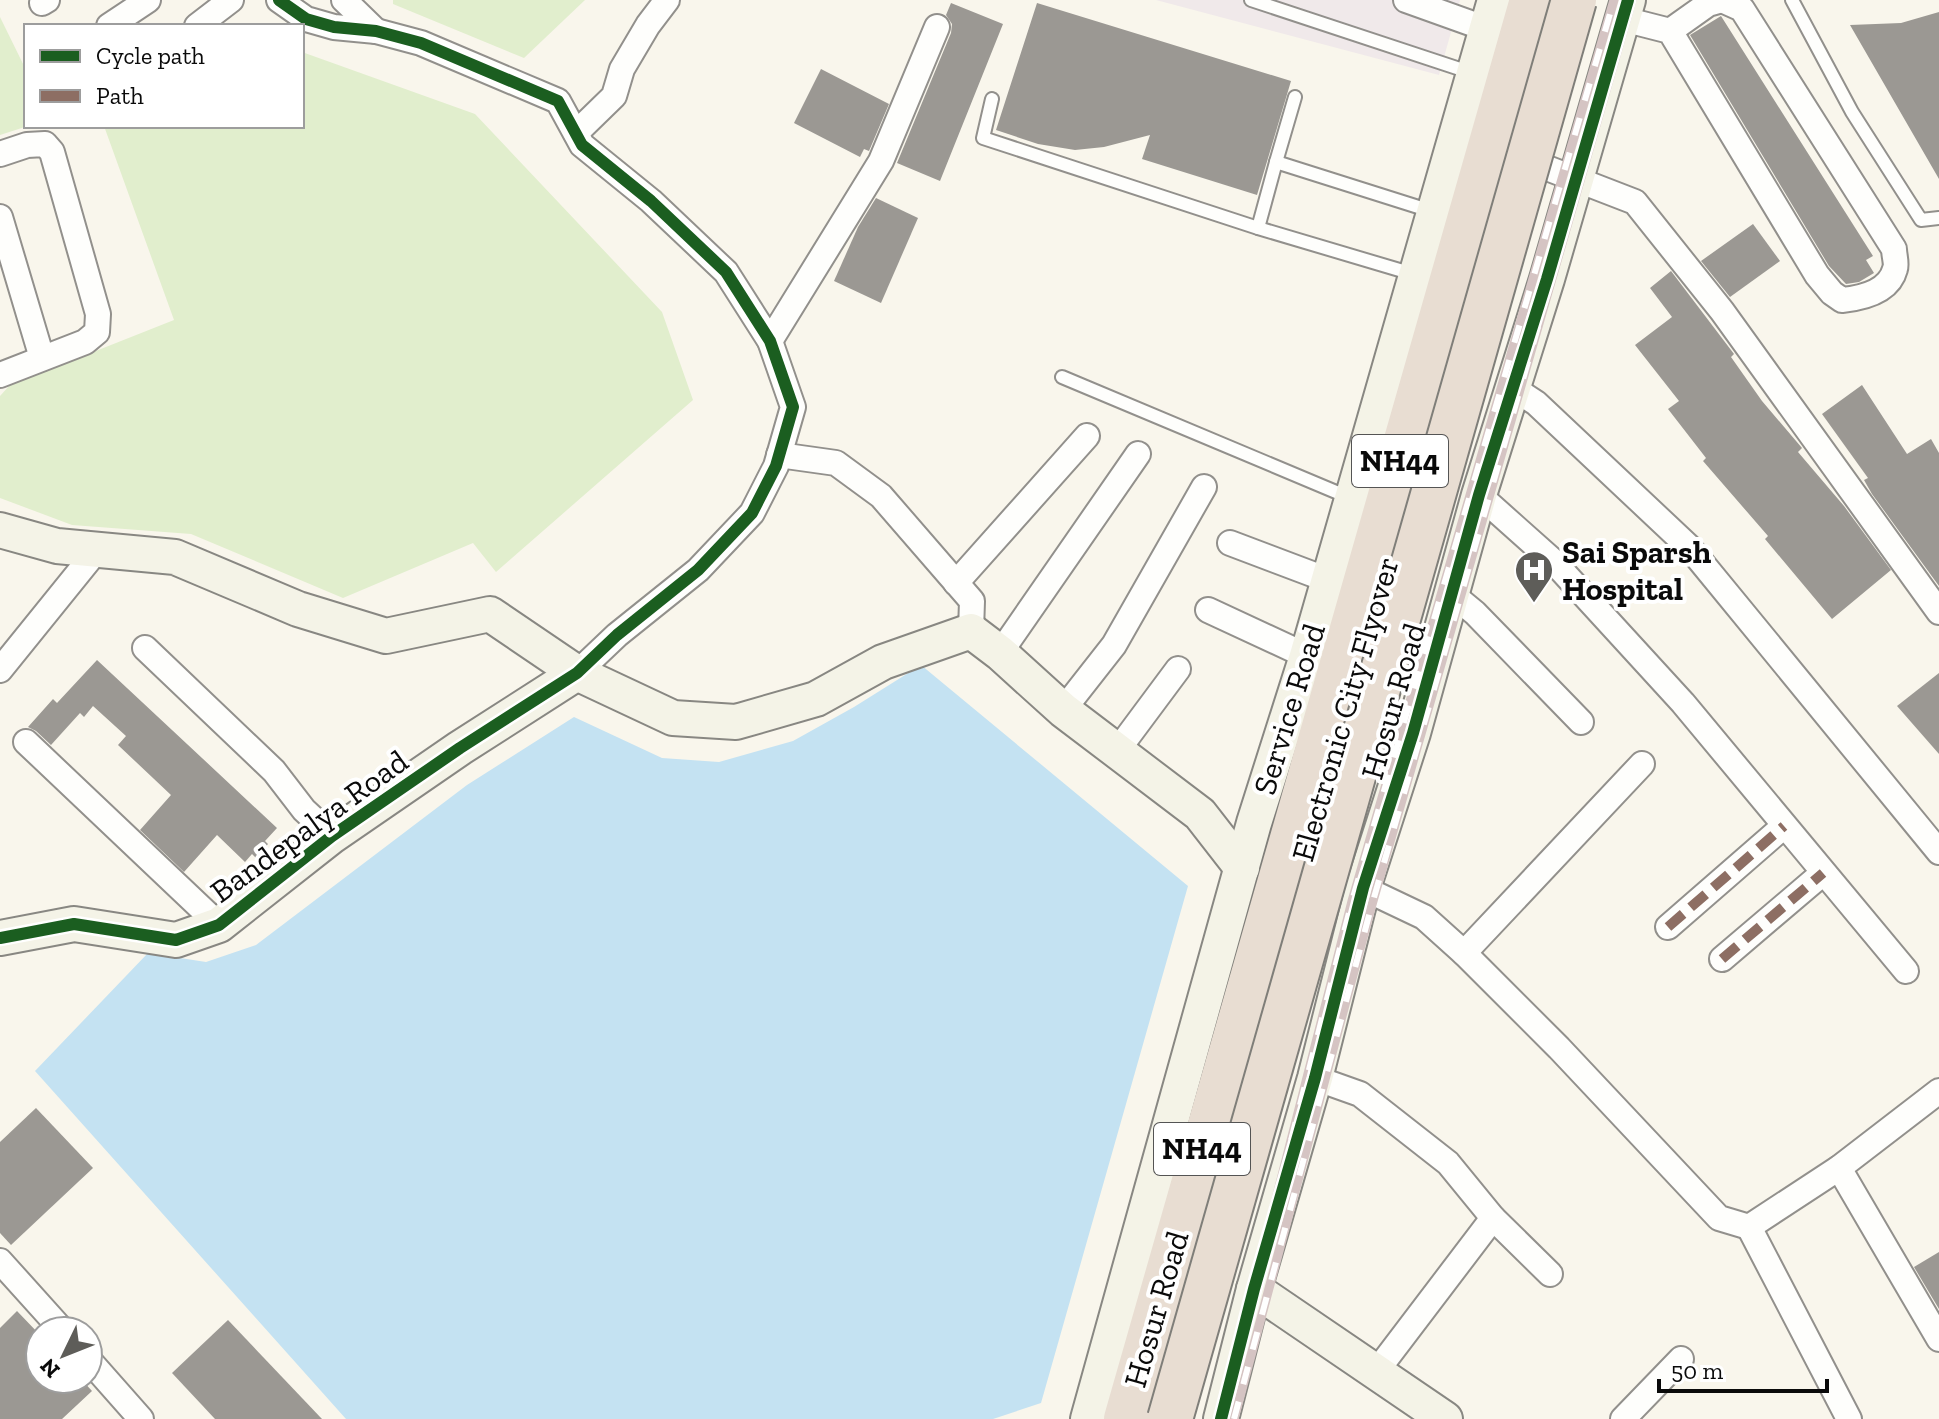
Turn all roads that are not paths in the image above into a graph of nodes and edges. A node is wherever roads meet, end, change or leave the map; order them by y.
1 (148, 0) edge
2 (231, 0) edge
3 (279, 0) edge
4 (344, 0) edge
5 (667, 0) edge
6 (1251, 0) edge
7 (1406, 0) edge
8 (1532, 0) edge
9 (1547, 0) edge
10 (1574, 0) edge
11 (1722, 0) edge
12 (1792, 0) edge
13 (1615, 6) edge
14 (1501, 23) edge
15 (112, 24) edge
16 (200, 24) edge
17 (937, 27) dead end
18 (376, 31) junction
19 (1670, 31) junction
20 (1474, 74) junction
21 (1295, 97) dead end
22 (992, 99) dead end
23 (576, 133) junction
24 (0, 154) edge
25 (1276, 162) junction
26 (1562, 173) junction
27 (1434, 212) junction
28 (0, 217) edge
29 (1939, 218) edge
30 (1258, 228) junction
31 (1416, 275) junction
32 (770, 341) junction
33 (42, 358) junction
34 (0, 375) edge
35 (1062, 377) dead end
36 (1513, 388) junction
37 (1087, 436) dead end
38 (1138, 454) dead end
39 (779, 455) junction
40 (1204, 487) dead end
41 (1479, 495) junction
42 (1351, 498) junction
43 (9, 537) edge
44 (1230, 543) dead end
45 (97, 550) junction
46 (1328, 580) junction
47 (956, 583) junction
48 (1452, 594) junction
49 (1208, 610) dead end
50 (1939, 612) edge
51 (971, 631) junction
52 (145, 648) dead end
53 (1000, 653) junction
54 (1307, 656) junction
55 (1178, 669) dead end
56 (0, 670) edge
57 (577, 673) junction
58 (1063, 710) junction
59 (1581, 722) dead end
60 (26, 742) dead end
61 (1117, 751) junction
62 (1642, 764) dead end
63 (1200, 814) junction
64 (1254, 823) junction
65 (1784, 826) junction
66 (332, 836) junction
67 (1939, 852) edge
68 (1261, 873) junction
69 (1823, 873) junction
70 (1350, 892) junction
71 (219, 925) junction
72 (1668, 927) dead end
73 (0, 938) edge
74 (1464, 953) junction
75 (1722, 959) dead end
76 (1906, 971) dead end
77 (1315, 1078) junction
78 (1939, 1091) edge
79 (1839, 1168) junction
80 (1493, 1218) junction
81 (1749, 1227) junction
82 (0, 1261) edge
83 (1550, 1274) dead end
84 (1254, 1289) junction
85 (49, 1315) edge
86 (1939, 1339) edge
87 (1681, 1359) dead end
88 (1376, 1372) junction
89 (104, 1377) edge
90 (141, 1419) edge
91 (1088, 1419) edge
92 (1126, 1419) edge
93 (1143, 1419) edge
94 (1170, 1419) edge
95 (1188, 1419) edge
96 (1221, 1419) edge
97 (1445, 1419) edge
98 (1623, 1419) edge
99 (1849, 1419) edge

1 - 15 street
2 - 16 street
3 - 18 street
4 - 18 street
5 - 23 street
6 - 20 lane
7 - 14 street
8 - 14 highway, Hosur Road / NH44
9 - 93 highway, Electronic City Flyover
10 - 94 highway, Electronic City Flyover, bridge
11 - 19 street
11 - 19 street
12 - 29 lane
13 - 19 street
13 - 26 highway, Hosur Road / NH44
14 - 20 street, Service Road
14 - 68 highway, Hosur Road / NH44
17 - 32 street
18 - 23 street
20 - 27 street, Service Road
21 - 25 lane
22 - 30 lane
23 - 32 street
24 - 33 street
25 - 27 lane
25 - 30 lane
26 - 36 street, Hosur Road
26 - 50 street
26 - 70 highway, Hosur Road / NH44
27 - 31 street, Service Road
28 - 33 street
30 - 31 lane
31 - 42 street, Service Road
32 - 39 street
33 - 34 street
35 - 42 lane
36 - 41 street, Hosur Road
36 - 67 street
37 - 47 street
38 - 53 street
39 - 47 street
39 - 57 street
40 - 58 street
41 - 48 street, Hosur Road
41 - 65 street
42 - 46 street, Service Road
43 - 45 street
44 - 46 street
45 - 56 street
45 - 57 street
46 - 54 street, Service Road
47 - 51 street
48 - 59 street
48 - 70 street, Hosur Road
49 - 54 street
51 - 53 street
51 - 57 street
52 - 66 street
53 - 58 street
54 - 64 street, Service Road
55 - 61 street
57 - 66 street, Bandepalya Road
58 - 61 street
60 - 71 street
61 - 63 street
62 - 74 street
63 - 64 street
63 - 68 street
64 - 68 street, Service Road
65 - 69 street
65 - 72 street
66 - 71 street, Bandepalya Road
68 - 70 highway
68 - 91 street, Service Road
68 - 92 highway, Hosur Road / NH44
69 - 75 street
69 - 76 street
70 - 74 street
70 - 77 street, Hosur Road
70 - 95 highway, Hosur Road / NH44
71 - 73 street, Bandepalya Road
74 - 81 street
77 - 80 street
77 - 84 street, Hosur Road
78 - 79 street
79 - 81 street
79 - 86 street
80 - 83 street
80 - 88 street
81 - 99 street
82 - 85 street
84 - 88 street
84 - 96 street, Hosur Road
87 - 98 street
88 - 97 street
89 - 90 street

